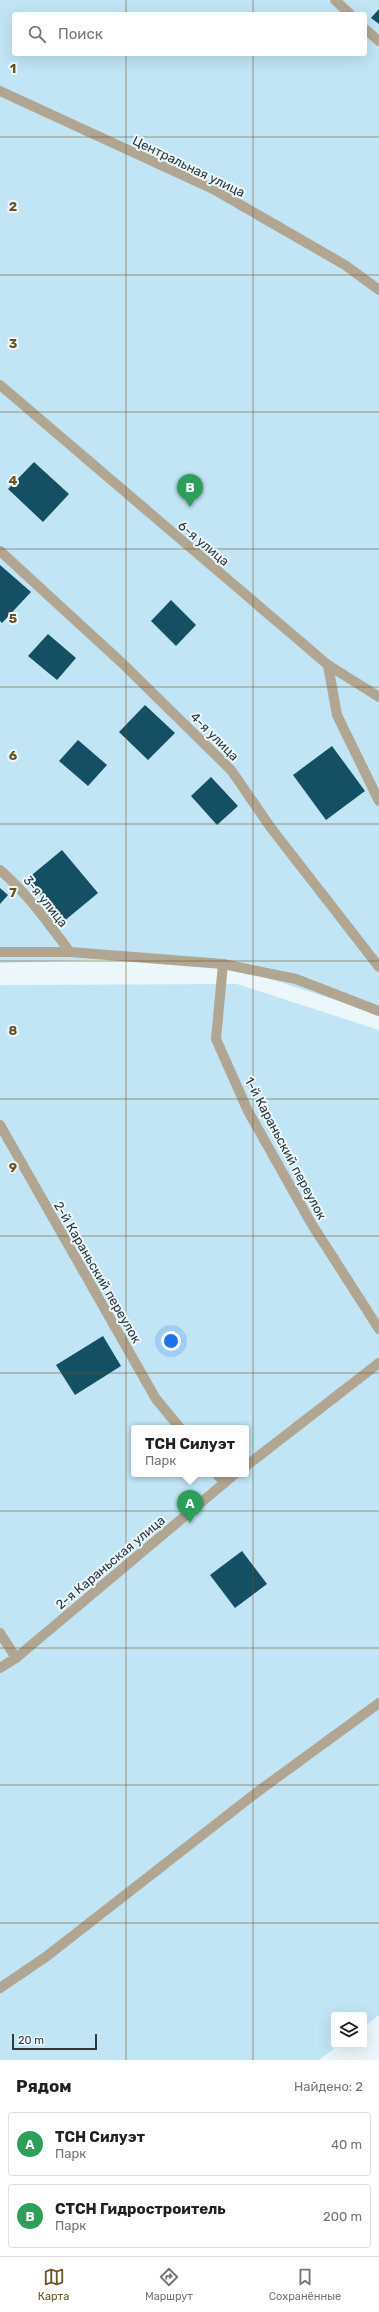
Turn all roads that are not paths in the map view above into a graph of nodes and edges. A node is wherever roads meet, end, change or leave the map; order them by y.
1 (335, 0) edge
2 (348, 12) edge
3 (367, 31) edge
4 (379, 41) edge
5 (0, 91) edge
6 (379, 290) edge
7 (0, 385) edge
8 (0, 551) edge
9 (328, 665) junction
10 (379, 697) edge
11 (379, 801) edge
12 (0, 870) edge
13 (0, 952) edge
14 (70, 952) junction
15 (223, 964) junction
16 (379, 968) edge
17 (379, 1011) edge
18 (0, 1125) edge
19 (379, 1329) edge
20 (379, 1363) edge
21 (178, 1425) edge
22 (249, 1464) edge
23 (219, 1477) edge
24 (232, 1477) edge
25 (224, 1483) junction
26 (0, 1633) edge
27 (16, 1658) junction
28 (0, 1668) edge
29 (379, 1703) edge
30 (0, 1988) edge

1 - 2 street
3 - 4 street
5 - 6 street, Центральная улица
7 - 9 street, 6-я улица
8 - 16 street, 4-я улица
9 - 10 street, 6-я улица
9 - 11 street
12 - 14 street, 3-я улица
13 - 14 street
14 - 15 street
15 - 17 street
15 - 19 street, 1-й Караньский переулок
18 - 21 street, 2-й Караньский переулок
20 - 22 street
23 - 25 street
24 - 25 street, 2-я Караньская улица
25 - 27 street, 2-я Караньская улица
26 - 27 street
27 - 28 street, 2-я Караньская улица
29 - 30 street

